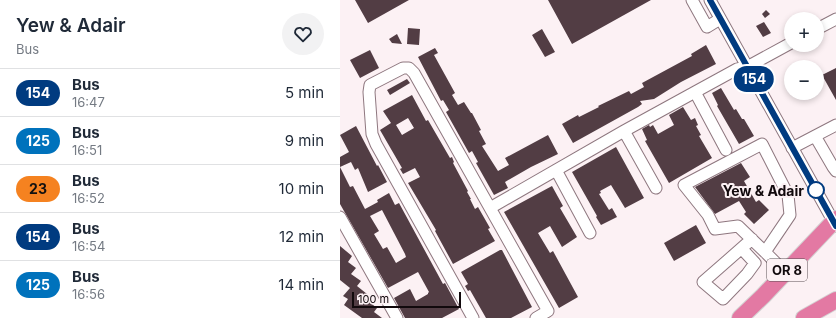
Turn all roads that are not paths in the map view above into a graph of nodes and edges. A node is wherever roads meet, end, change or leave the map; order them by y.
1 (692, 0) edge
2 (711, 0) edge
3 (720, 19) junction
4 (836, 19) edge
5 (824, 25) edge
6 (784, 47) edge
7 (748, 67) junction
8 (695, 92) junction
9 (836, 125) edge
10 (624, 131) junction
11 (815, 136) junction
12 (792, 148) junction
13 (726, 150) dead end
14 (556, 170) junction
15 (836, 171) edge
16 (656, 188) dead end
17 (490, 208) junction
18 (340, 217) edge
19 (835, 222) edge
20 (590, 233) dead end
21 (752, 239) junction
22 (742, 248) junction
23 (765, 252) junction
24 (785, 272) junction
25 (836, 300) edge
26 (397, 318) edge
27 (473, 318) edge
28 (536, 318) edge
29 (740, 318) edge
30 (804, 318) edge

1 - 3 street
2 - 3 street
3 - 7 street
4 - 5 street
6 - 7 street
7 - 8 street
7 - 12 street
8 - 10 street
8 - 13 street
9 - 11 street
10 - 14 street
10 - 16 street
11 - 12 street
11 - 15 street
12 - 19 street
14 - 17 street
14 - 20 street
17 - 27 street
17 - 28 street
18 - 26 street
19 - 24 highway, OR 8
21 - 22 street
21 - 23 street
21 - 23 street
22 - 22 street
23 - 24 street
24 - 29 highway, OR 8
25 - 30 highway

